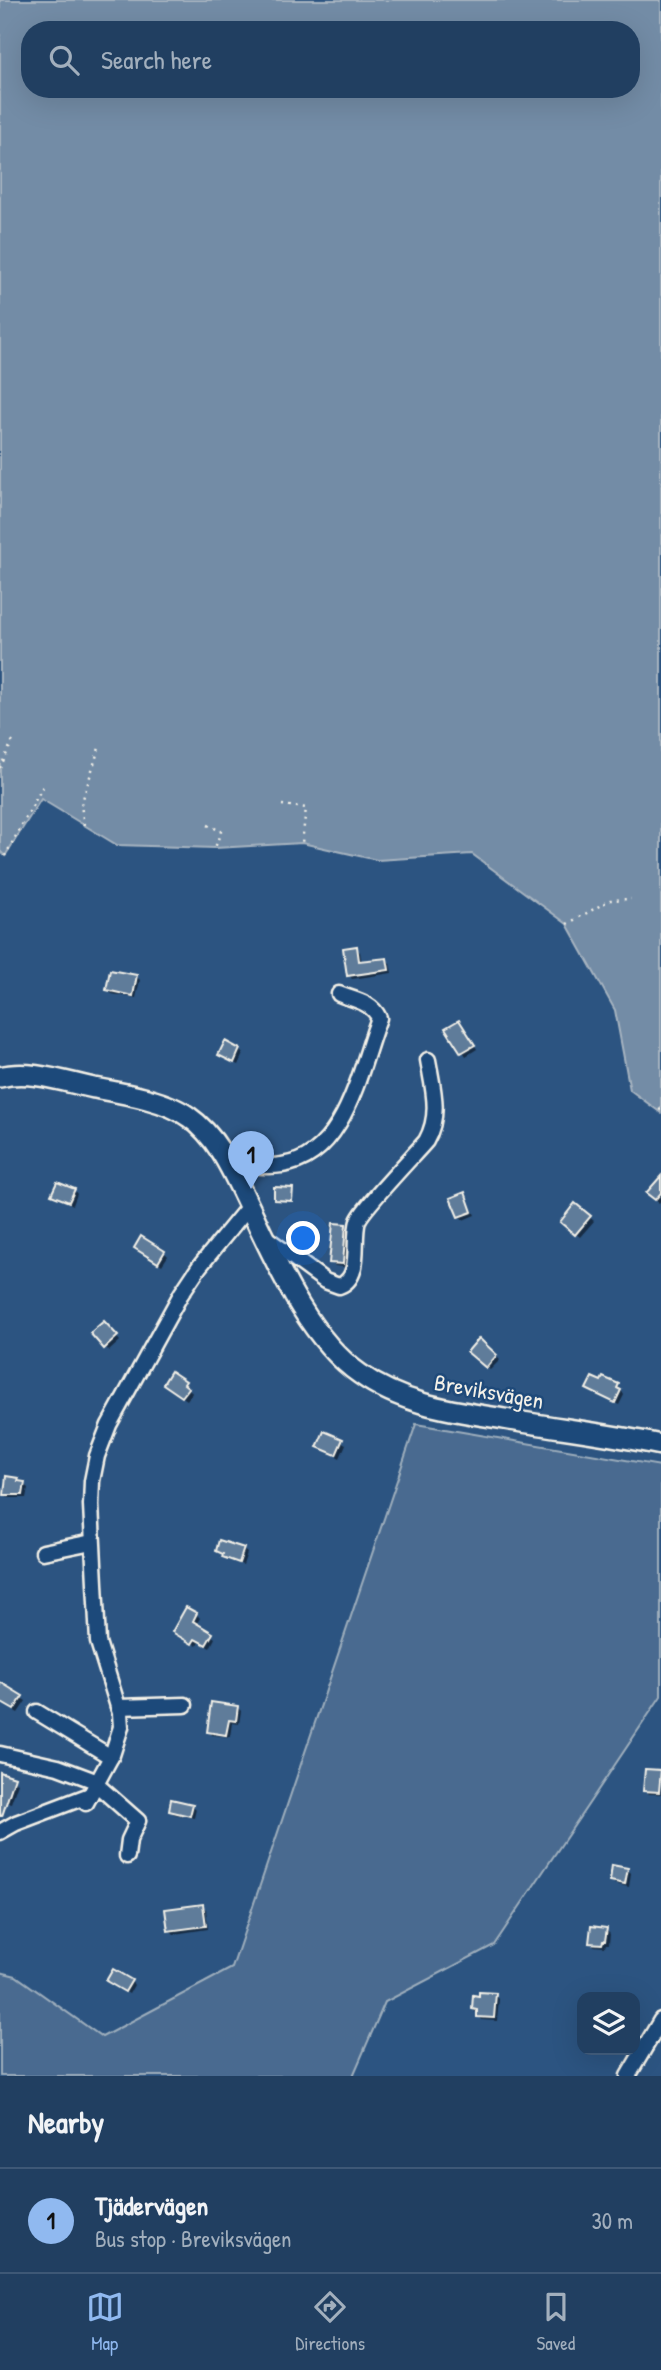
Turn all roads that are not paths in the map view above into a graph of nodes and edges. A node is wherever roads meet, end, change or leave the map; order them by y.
1 (339, 994) dead end
2 (428, 1060) dead end
3 (0, 1077) edge
4 (228, 1163) junction
5 (249, 1206) junction
6 (264, 1236) junction
7 (661, 1445) edge
8 (92, 1542) junction
9 (43, 1552) dead end
10 (185, 1705) dead end
11 (118, 1707) junction
12 (37, 1712) dead end
13 (0, 1754) edge
14 (111, 1757) junction
15 (92, 1791) junction
16 (0, 1832) edge
17 (127, 1856) dead end
18 (661, 2020) edge
19 (638, 2059) junction
20 (628, 2076) edge
21 (639, 2076) edge

1 - 4 street
2 - 6 street
3 - 4 main road, Breviksvägen
4 - 5 main road, Breviksvägen
5 - 6 main road, Breviksvägen
5 - 8 street
6 - 7 main road, Breviksvägen
8 - 9 street
8 - 11 street
10 - 11 street
11 - 14 street
12 - 14 street
13 - 15 street
14 - 15 street
15 - 16 street
15 - 17 street
18 - 19 street
19 - 20 street
19 - 21 street

